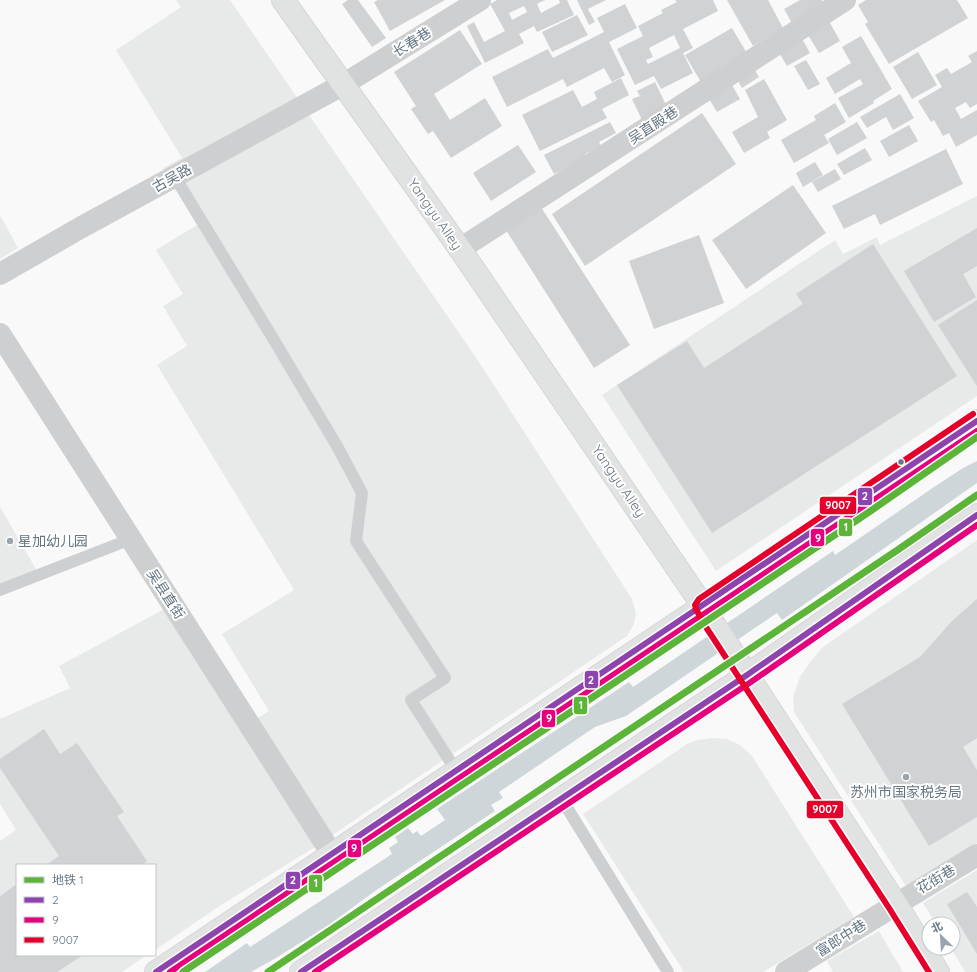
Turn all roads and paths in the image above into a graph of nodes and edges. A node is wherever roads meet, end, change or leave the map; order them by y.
1 (283, 0) edge
2 (480, 0) edge
3 (845, 0) edge
4 (344, 84) junction
5 (175, 177) junction
6 (460, 249) junction
7 (0, 274) edge
8 (0, 334) edge
9 (977, 421) edge
10 (977, 515) edge
11 (131, 539) junction
12 (0, 590) edge
13 (707, 613) junction
14 (742, 667) junction
15 (457, 772) junction
16 (561, 798) junction
17 (332, 854) junction
18 (977, 855) edge
19 (896, 904) junction
20 (156, 972) edge
21 (301, 972) edge
22 (668, 972) edge
23 (786, 972) edge
24 (938, 972) edge

1 - 4 main road, Yangyu Alley
2 - 4 street, 长春巷
3 - 6 street, 吴直殿巷
4 - 5 street, 古吴路
4 - 6 main road, Yangyu Alley
5 - 7 street, 古吴路
5 - 15 lane
6 - 13 main road, Yangyu Alley
8 - 11 street, 吴县直街
9 - 13 main road
10 - 14 main road
11 - 12 lane
11 - 17 street, 吴县直街
13 - 14 main road, Yangyu Alley
13 - 15 main road
14 - 16 main road
14 - 19 main road, Yangyu Alley
15 - 17 main road
16 - 21 main road
16 - 22 lane
17 - 20 main road
18 - 19 street, 花街巷
19 - 23 street, 富郎中巷
19 - 24 main road, Yangyu Alley

